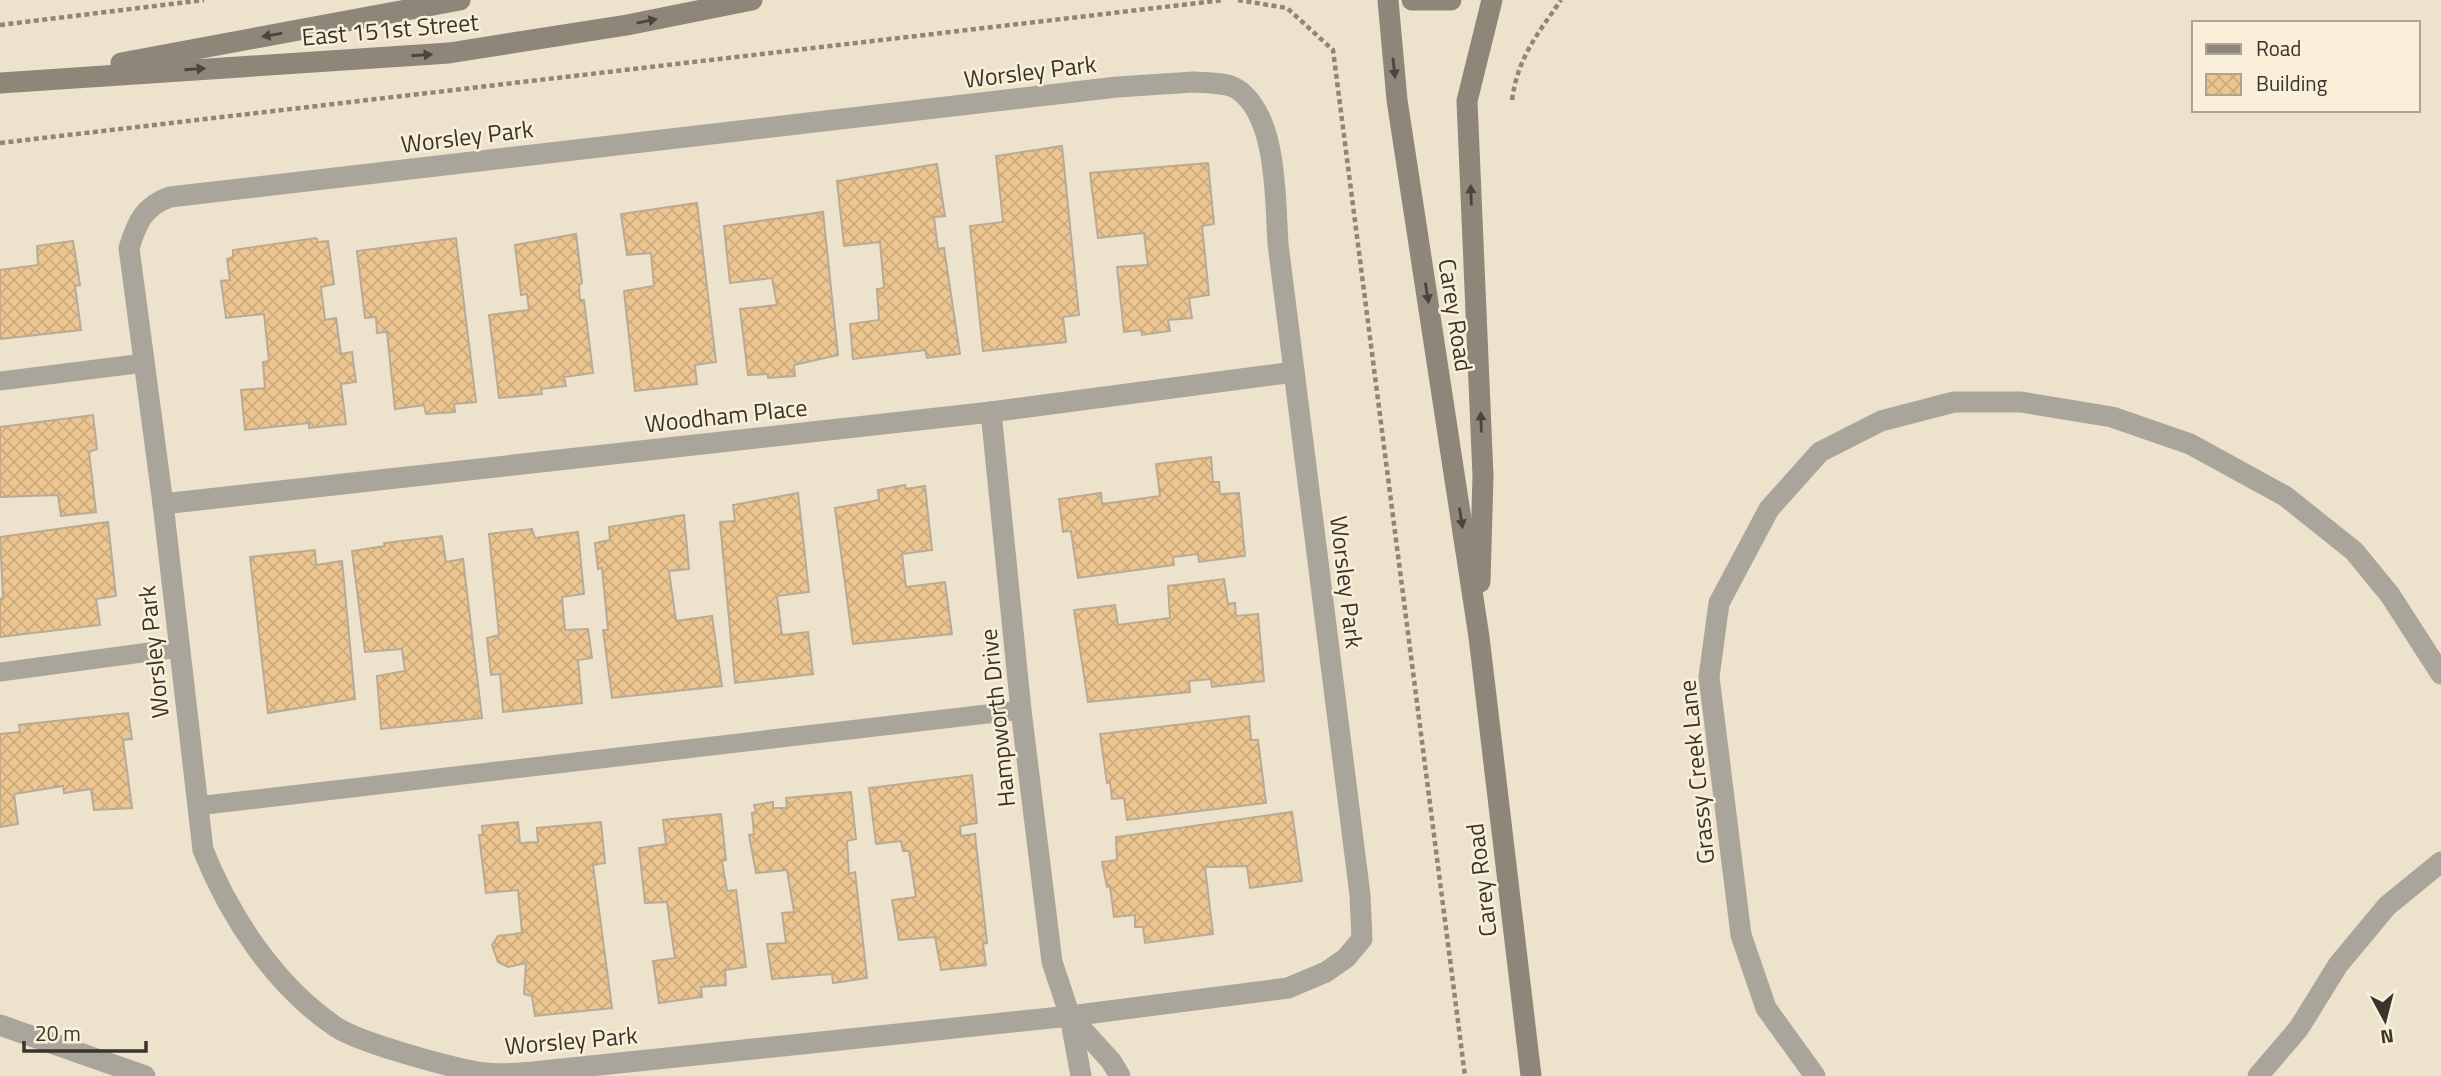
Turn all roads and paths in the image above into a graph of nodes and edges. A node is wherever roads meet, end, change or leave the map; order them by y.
1 (204, 0) edge
2 (460, 0) edge
3 (752, 0) edge
4 (1224, 0) edge
5 (1238, 0) edge
6 (1388, 0) edge
7 (1412, 0) edge
8 (1451, 0) edge
9 (1492, 0) edge
10 (1562, 0) edge
11 (1188, 1) edge
12 (0, 25) edge
13 (29, 80) junction
14 (0, 83) edge
15 (1512, 100) dead end
16 (0, 143) edge
17 (144, 363) junction
18 (1294, 372) junction
19 (0, 381) edge
20 (991, 412) junction
21 (163, 504) junction
22 (1479, 637) junction
23 (179, 648) junction
24 (0, 672) edge
25 (2441, 674) edge
26 (1021, 710) junction
27 (197, 806) junction
28 (2441, 862) edge
29 (1070, 1016) junction
30 (0, 1025) edge
31 (145, 1076) edge
32 (1081, 1076) edge
33 (1120, 1076) edge
34 (1465, 1076) edge
35 (1531, 1076) edge
36 (1815, 1076) edge
37 (2258, 1076) edge

1 - 12 path
2 -> 13 street, East 151st Street
13 -> 3 street, East 151st Street
4 - 11 path
5 - 34 path
6 -> 22 street, Carey Road
7 - 8 street
22 -> 9 street, Carey Road
10 - 15 path
11 - 16 path
13 - 14 street, East 151st Street
17 - 18 street, Worsley Park
17 - 19 lane
17 - 21 street, Worsley Park
18 - 20 street, Woodham Place
18 - 29 street, Worsley Park
20 - 21 street, Woodham Place
20 - 26 street, Hampworth Drive
21 - 23 street, Worsley Park
22 - 35 street, Carey Road
23 - 24 lane
23 - 27 street, Worsley Park
25 - 36 street, Grassy Creek Lane
26 - 27 lane
26 - 29 street, Hampworth Drive
27 - 29 street, Worsley Park
28 - 37 street
29 - 32 street, Hampworth Drive
29 - 33 street, Hampworth Drive
30 - 31 street

